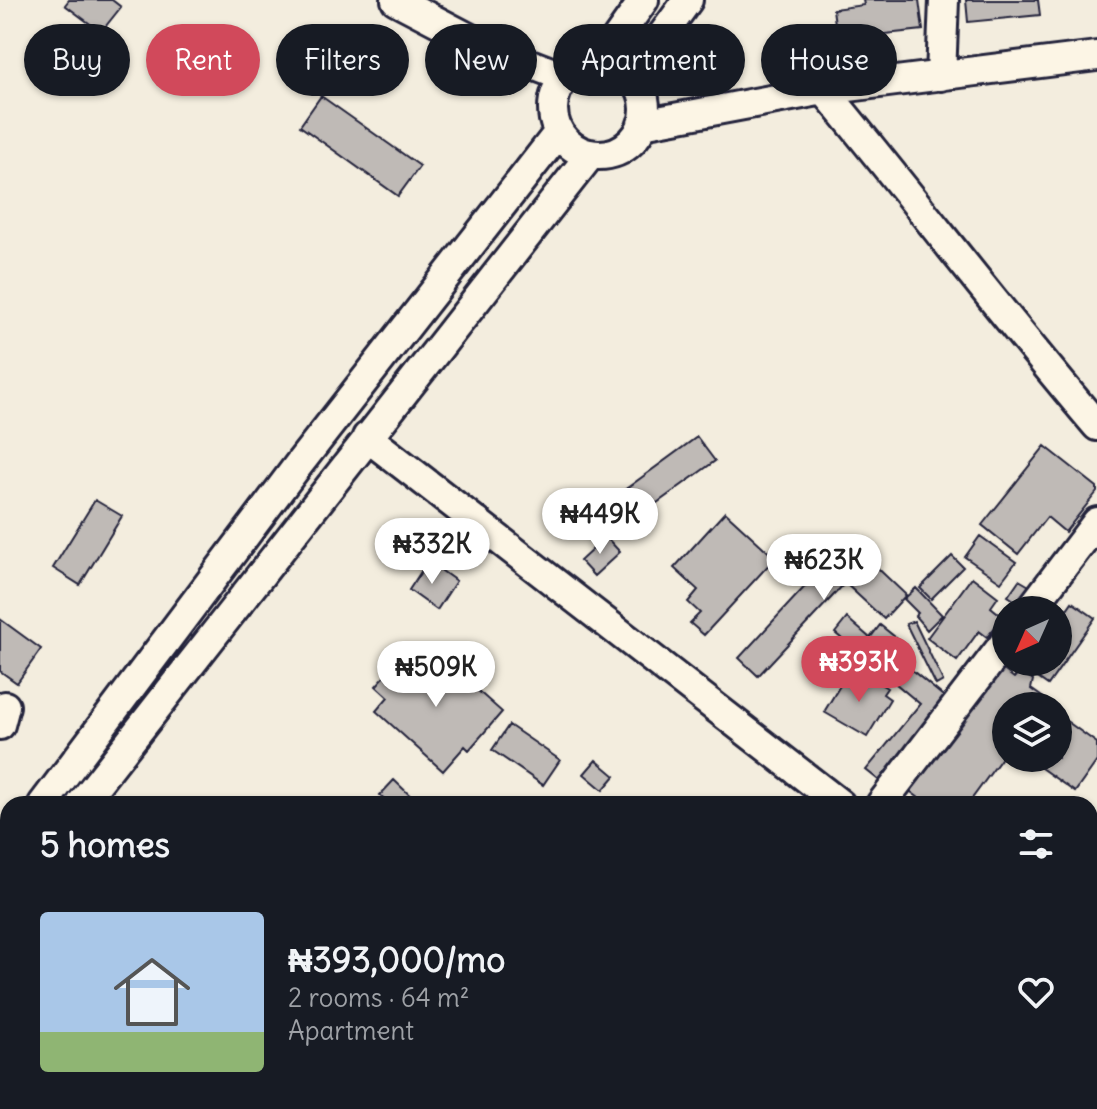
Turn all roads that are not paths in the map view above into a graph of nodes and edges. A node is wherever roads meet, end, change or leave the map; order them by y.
1 (396, 0) edge
2 (644, 0) edge
3 (688, 0) edge
4 (944, 0) edge
5 (627, 24) edge
6 (671, 24) edge
7 (1097, 56) edge
8 (553, 73) edge
9 (941, 76) junction
10 (897, 81) edge
11 (554, 96) edge
12 (642, 96) edge
13 (792, 96) edge
14 (829, 96) edge
15 (642, 124) junction
16 (559, 132) junction
17 (591, 154) junction
18 (1097, 426) edge
19 (367, 437) junction
20 (1097, 522) edge
21 (1041, 596) edge
22 (992, 659) edge
23 (49, 796) edge
24 (87, 796) edge
25 (830, 796) edge
26 (887, 796) edge

1 - 8 street
2 - 5 street
3 - 6 street
4 - 9 street
7 - 9 street
9 - 10 street
11 - 16 street
12 - 15 street
13 - 15 street
14 - 18 street
15 - 17 street
16 - 17 street
16 - 23 street
17 - 19 street
19 - 24 street
19 - 25 street
20 - 21 street
22 - 26 street

